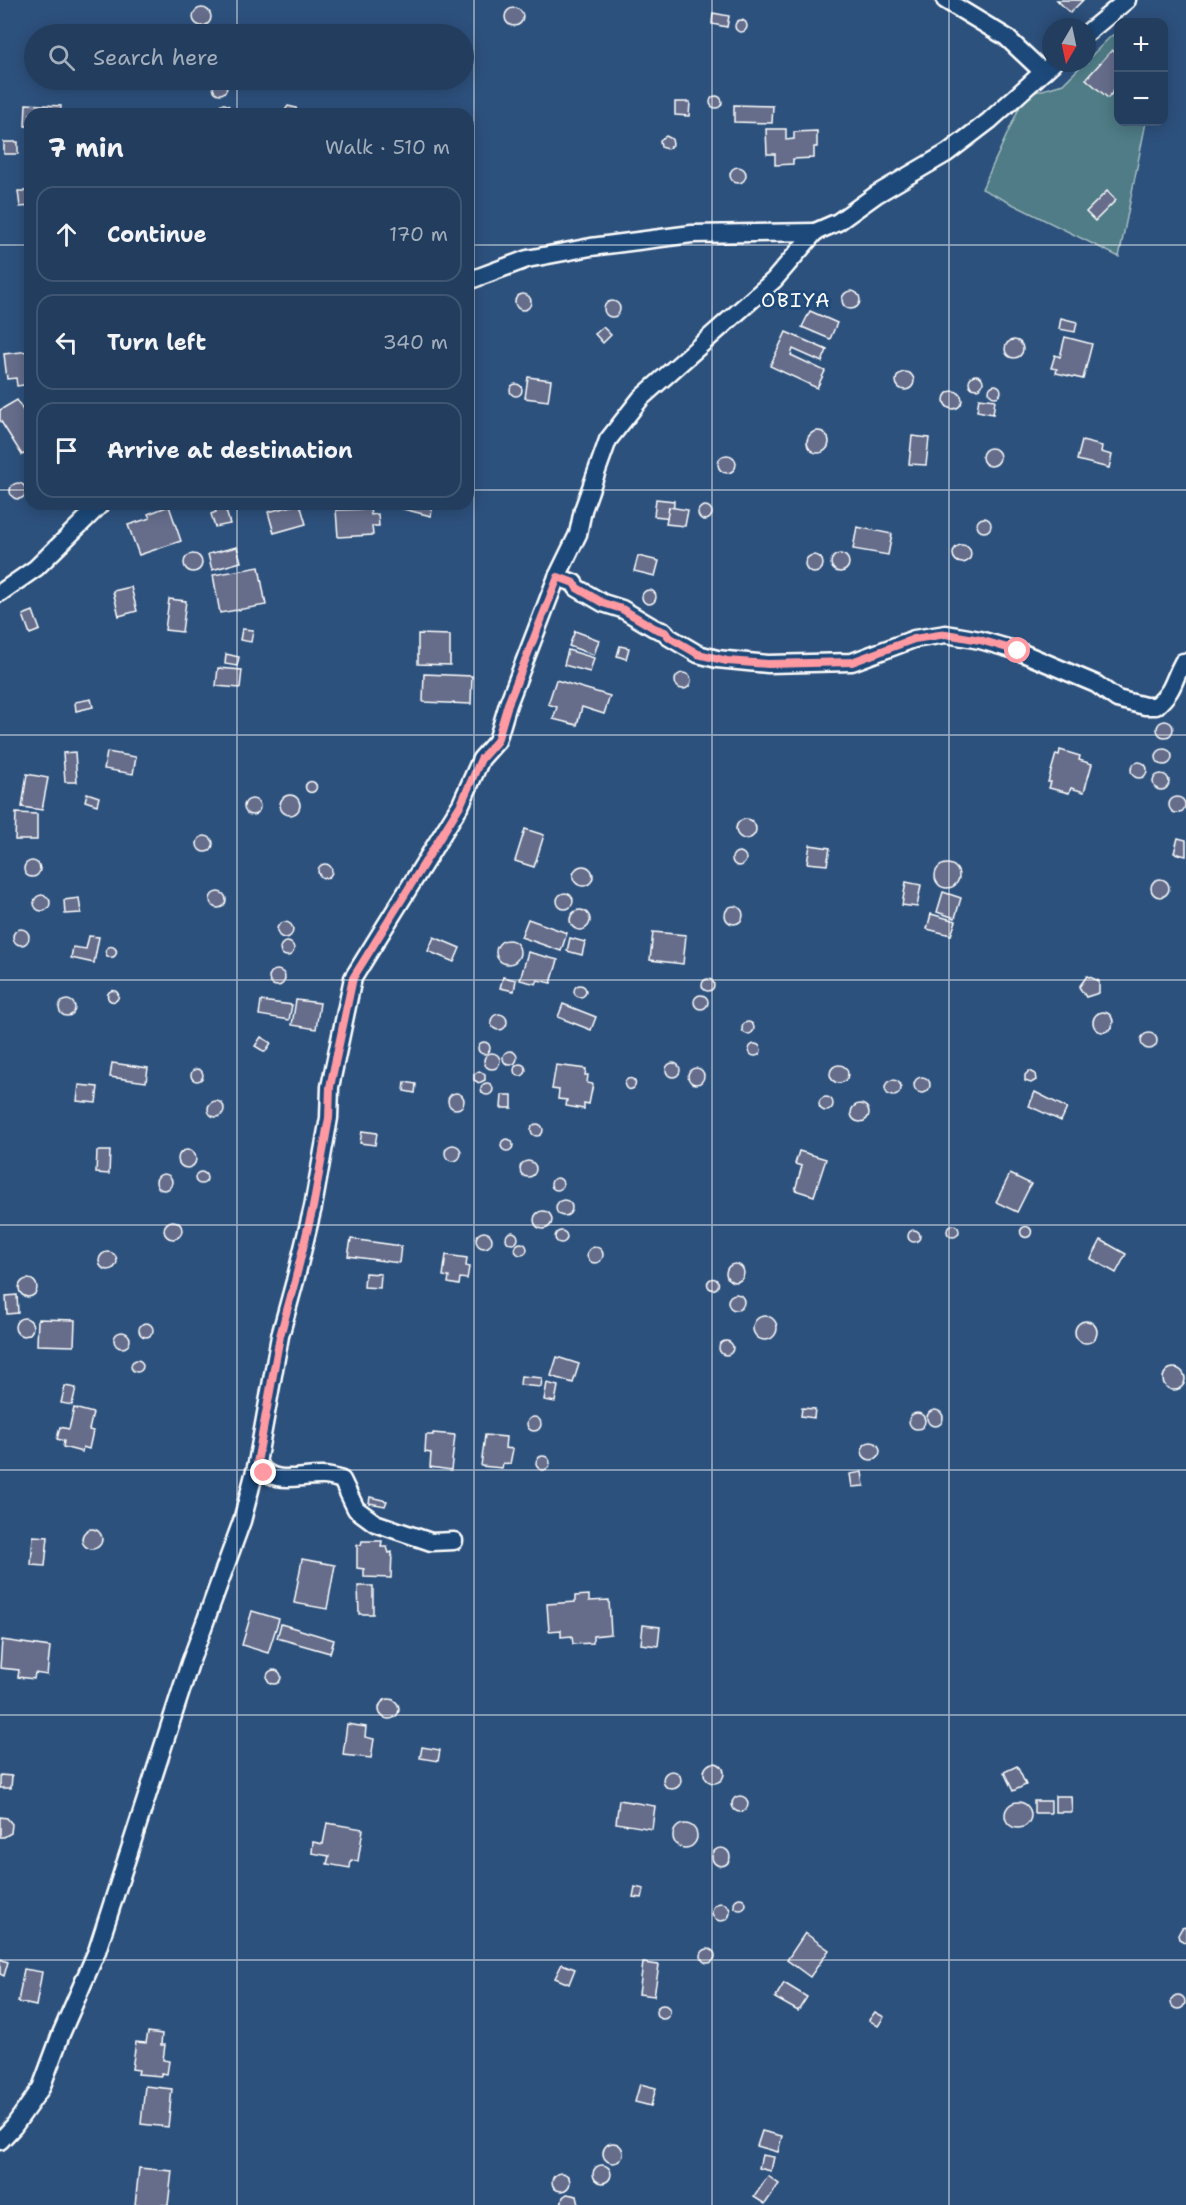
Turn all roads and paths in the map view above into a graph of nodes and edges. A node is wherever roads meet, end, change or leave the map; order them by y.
1 (945, 0) edge
2 (1127, 0) edge
3 (1096, 26) edge
4 (1042, 63) edge
5 (1043, 72) edge
6 (815, 232) junction
7 (474, 279) edge
8 (95, 510) edge
9 (558, 577) junction
10 (0, 592) edge
11 (1183, 662) dead end
12 (257, 1463) junction
13 (453, 1541) dead end
14 (0, 2141) edge

1 - 4 street
2 - 3 street
5 - 6 street
6 - 7 street
6 - 9 street
8 - 10 street
9 - 11 street
9 - 12 street
12 - 13 street
12 - 14 street

